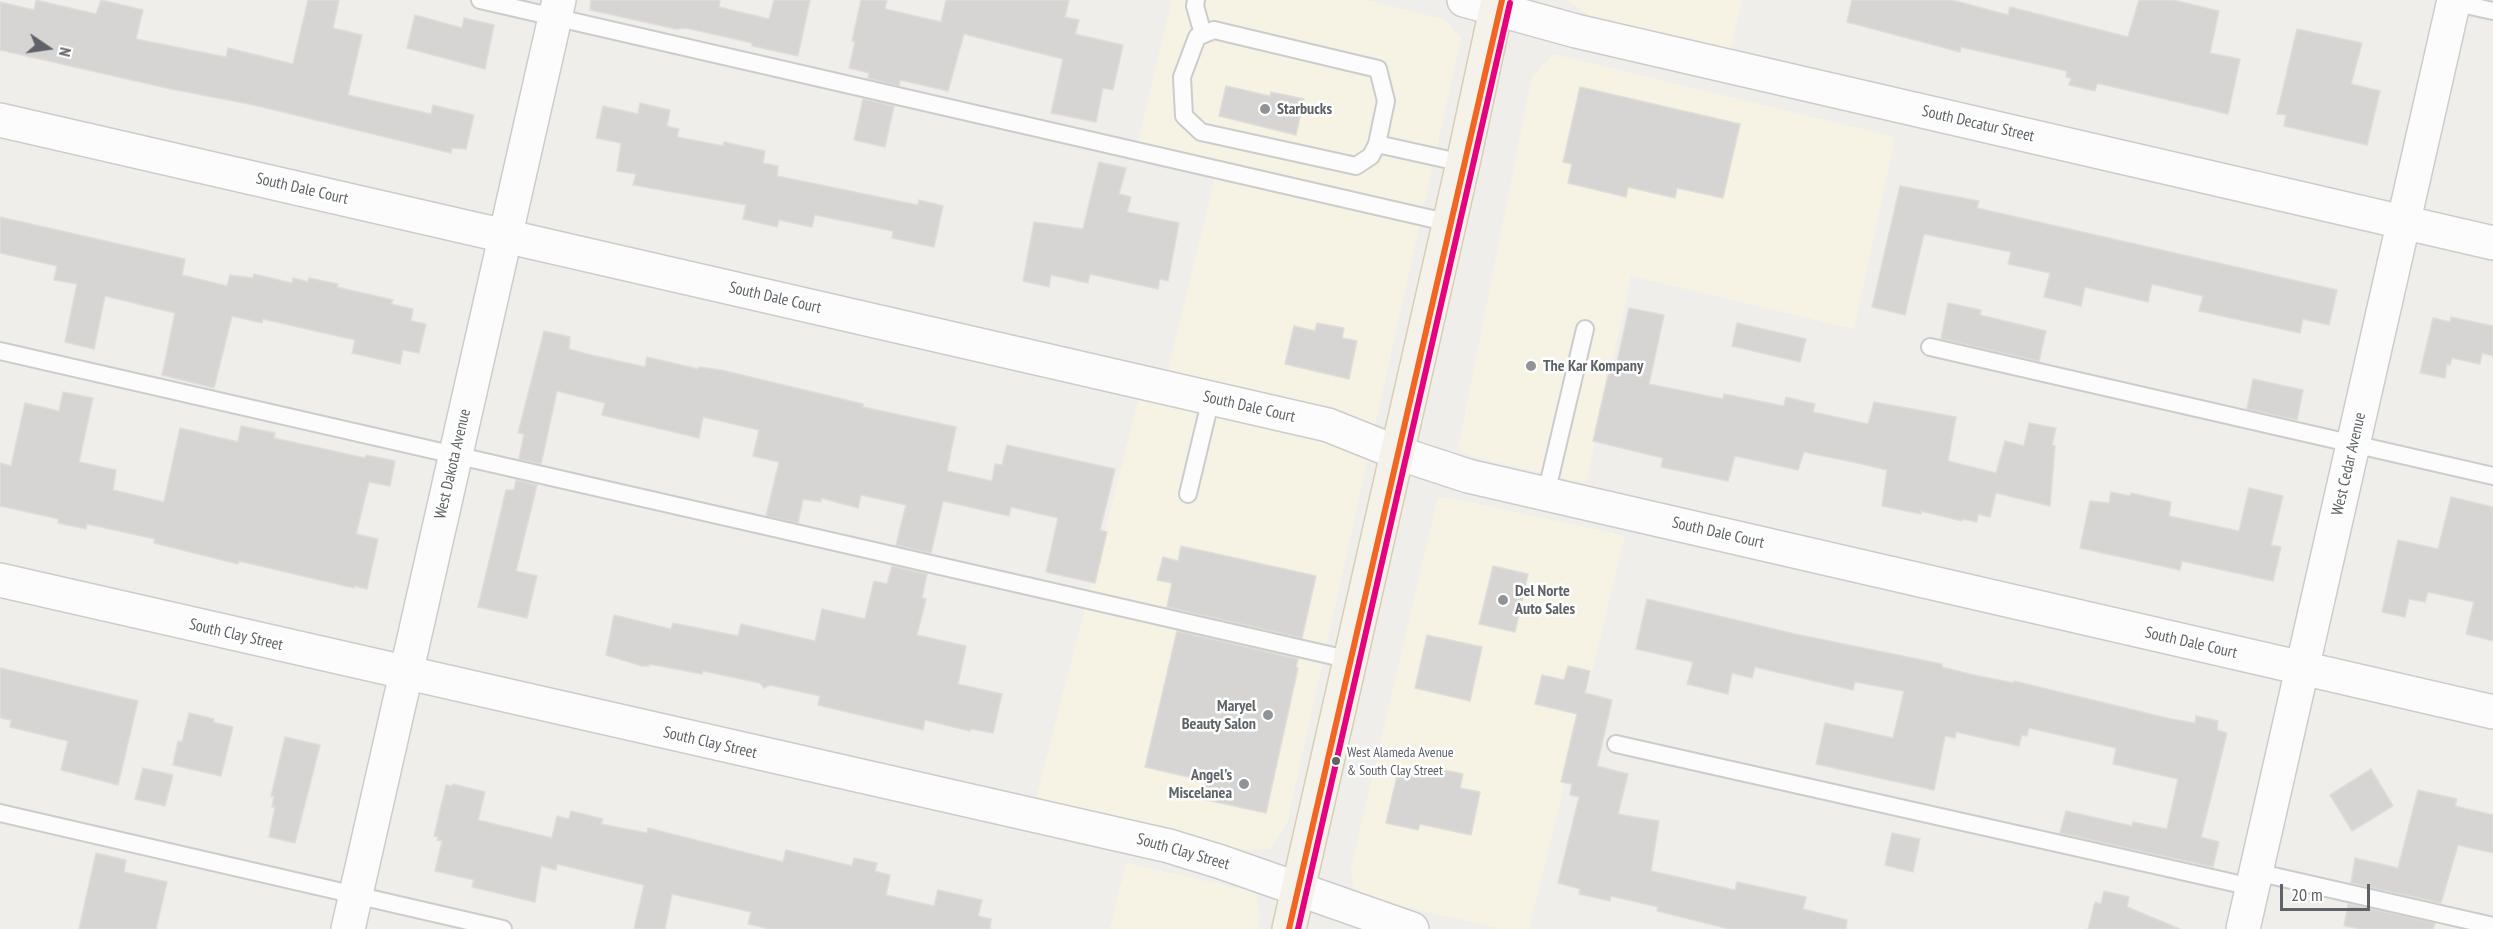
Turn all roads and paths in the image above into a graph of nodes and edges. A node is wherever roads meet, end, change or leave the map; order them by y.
1 (480, 0) edge
2 (1196, 0) edge
3 (1464, 0) edge
4 (2451, 1) edge
5 (1499, 3) edge
6 (557, 9) edge
7 (2493, 11) edge
8 (1203, 34) junction
9 (0, 120) edge
10 (1377, 144) junction
11 (1463, 163) junction
12 (1450, 223) junction
13 (2403, 223) junction
14 (505, 236) junction
15 (2493, 243) edge
16 (1585, 329) dead end
17 (1930, 347) dead end
18 (0, 351) edge
19 (1211, 398) junction
20 (2353, 445) junction
21 (1398, 453) junction
22 (456, 455) junction
23 (2493, 476) edge
24 (1188, 494) dead end
25 (1546, 494) junction
26 (0, 580) edge
27 (1351, 660) junction
28 (2301, 668) junction
29 (406, 674) junction
30 (2493, 712) edge
31 (1616, 744) dead end
32 (0, 813) edge
33 (2254, 880) junction
34 (1298, 889) junction
35 (356, 895) junction
36 (2493, 926) edge
37 (348, 929) edge
38 (503, 929) edge
39 (1289, 929) edge
40 (1412, 929) edge
41 (2243, 929) edge

1 - 6 lane
2 - 8 lane
3 - 5 street, South Decatur Street
4 - 7 lane
4 - 13 street, West Cedar Avenue
5 - 11 main road
5 - 13 street, South Decatur Street
6 - 12 lane
6 - 14 street, West Dakota Avenue
8 - 10 lane
8 - 10 lane
9 - 14 street, South Dale Court
10 - 11 lane
11 - 12 main road
12 - 21 main road
13 - 15 street, South Decatur Street
13 - 20 street, West Cedar Avenue
14 - 19 street, South Dale Court
14 - 22 street, West Dakota Avenue
16 - 25 lane
17 - 20 lane
18 - 22 lane
19 - 21 street, South Dale Court
19 - 24 lane
20 - 23 lane
20 - 28 street, West Cedar Avenue
21 - 25 street, South Dale Court
21 - 27 main road
22 - 27 lane
22 - 29 street, West Dakota Avenue
25 - 28 street, South Dale Court
26 - 29 street, South Clay Street
27 - 34 main road
28 - 30 street, South Dale Court
28 - 33 street, West Cedar Avenue
29 - 34 street, South Clay Street
29 - 35 street, West Dakota Avenue
31 - 33 lane
32 - 35 lane
33 - 36 lane
33 - 41 street, West Cedar Avenue
34 - 39 main road
34 - 40 street, South Clay Street
35 - 37 street, West Dakota Avenue
35 - 38 lane

